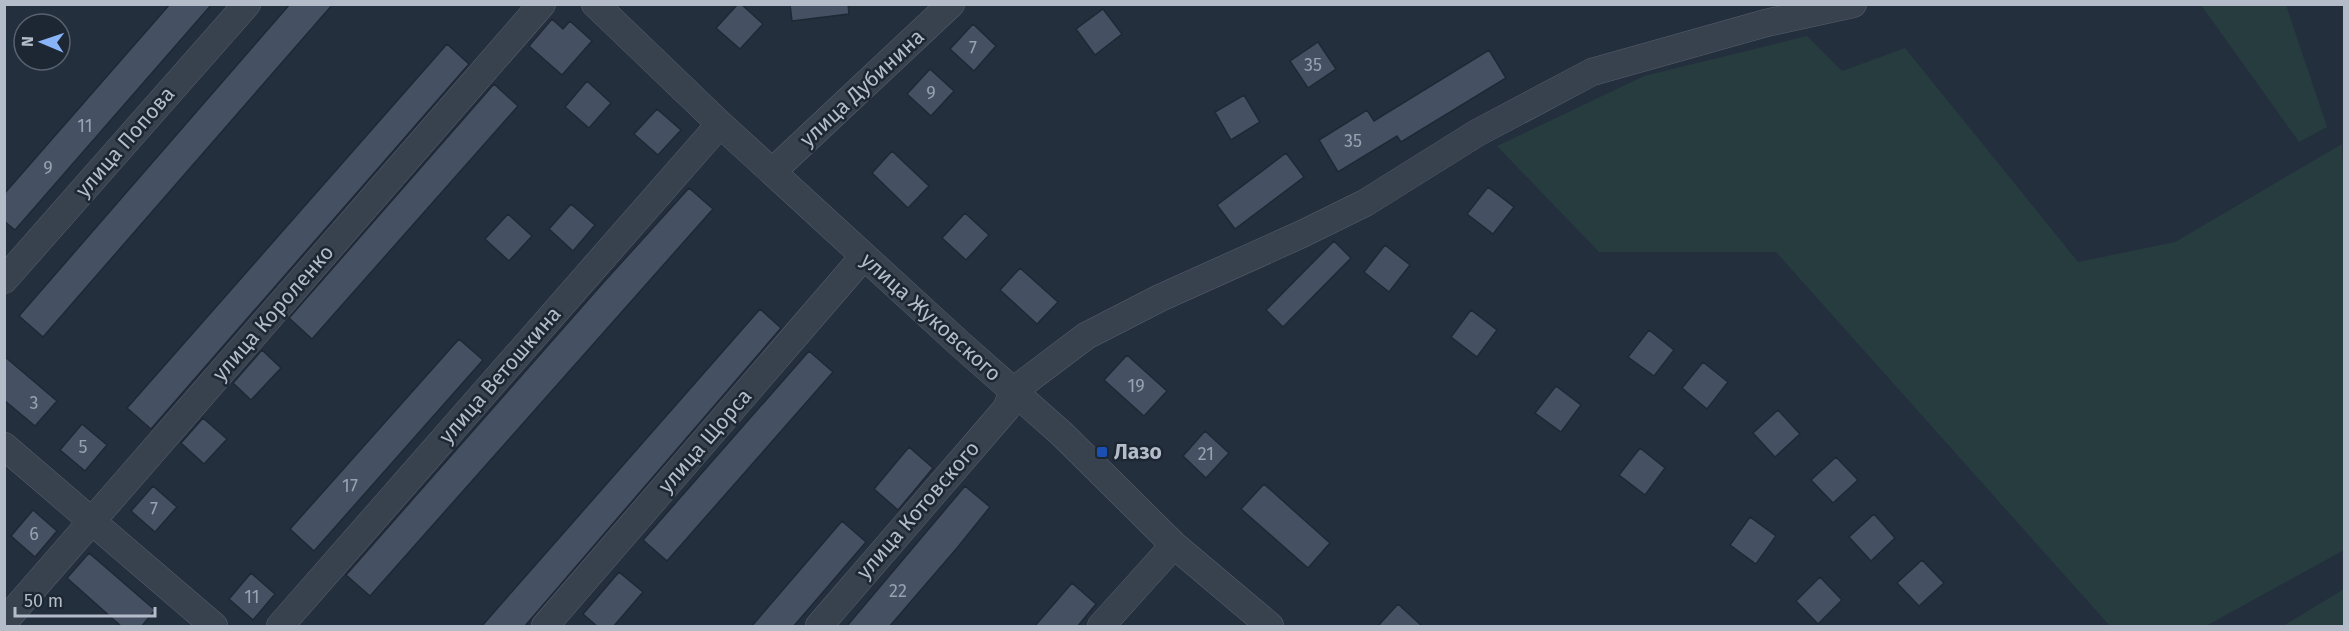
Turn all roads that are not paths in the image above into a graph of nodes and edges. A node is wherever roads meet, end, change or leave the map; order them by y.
1 (247, 4) edge
2 (542, 4) edge
3 (595, 4) edge
4 (951, 4) edge
5 (1853, 4) edge
6 (720, 124) junction
7 (773, 171) junction
8 (864, 256) junction
9 (4, 280) edge
10 (1013, 391) junction
11 (4, 446) edge
12 (92, 521) junction
13 (1174, 545) junction
14 (4, 622) edge
15 (214, 627) edge
16 (280, 627) edge
17 (545, 627) edge
18 (819, 627) edge
19 (1101, 627) edge
20 (1270, 627) edge

1 - 9 street, улица Попова
2 - 12 street, улица Короленко
3 - 6 street, улица Жуковского
4 - 7 street, улица Дубинина
5 - 10 street
6 - 7 street, улица Жуковского
6 - 16 street, улица Ветошкина
7 - 8 street, улица Жуковского
8 - 10 street, улица Жуковского
8 - 17 street, улица Щорса
10 - 13 street, улица Жуковского
10 - 18 street, улица Котовского
11 - 12 street
12 - 14 street, улица Короленко
12 - 15 street
13 - 19 street
13 - 20 street, улица Жуковского

